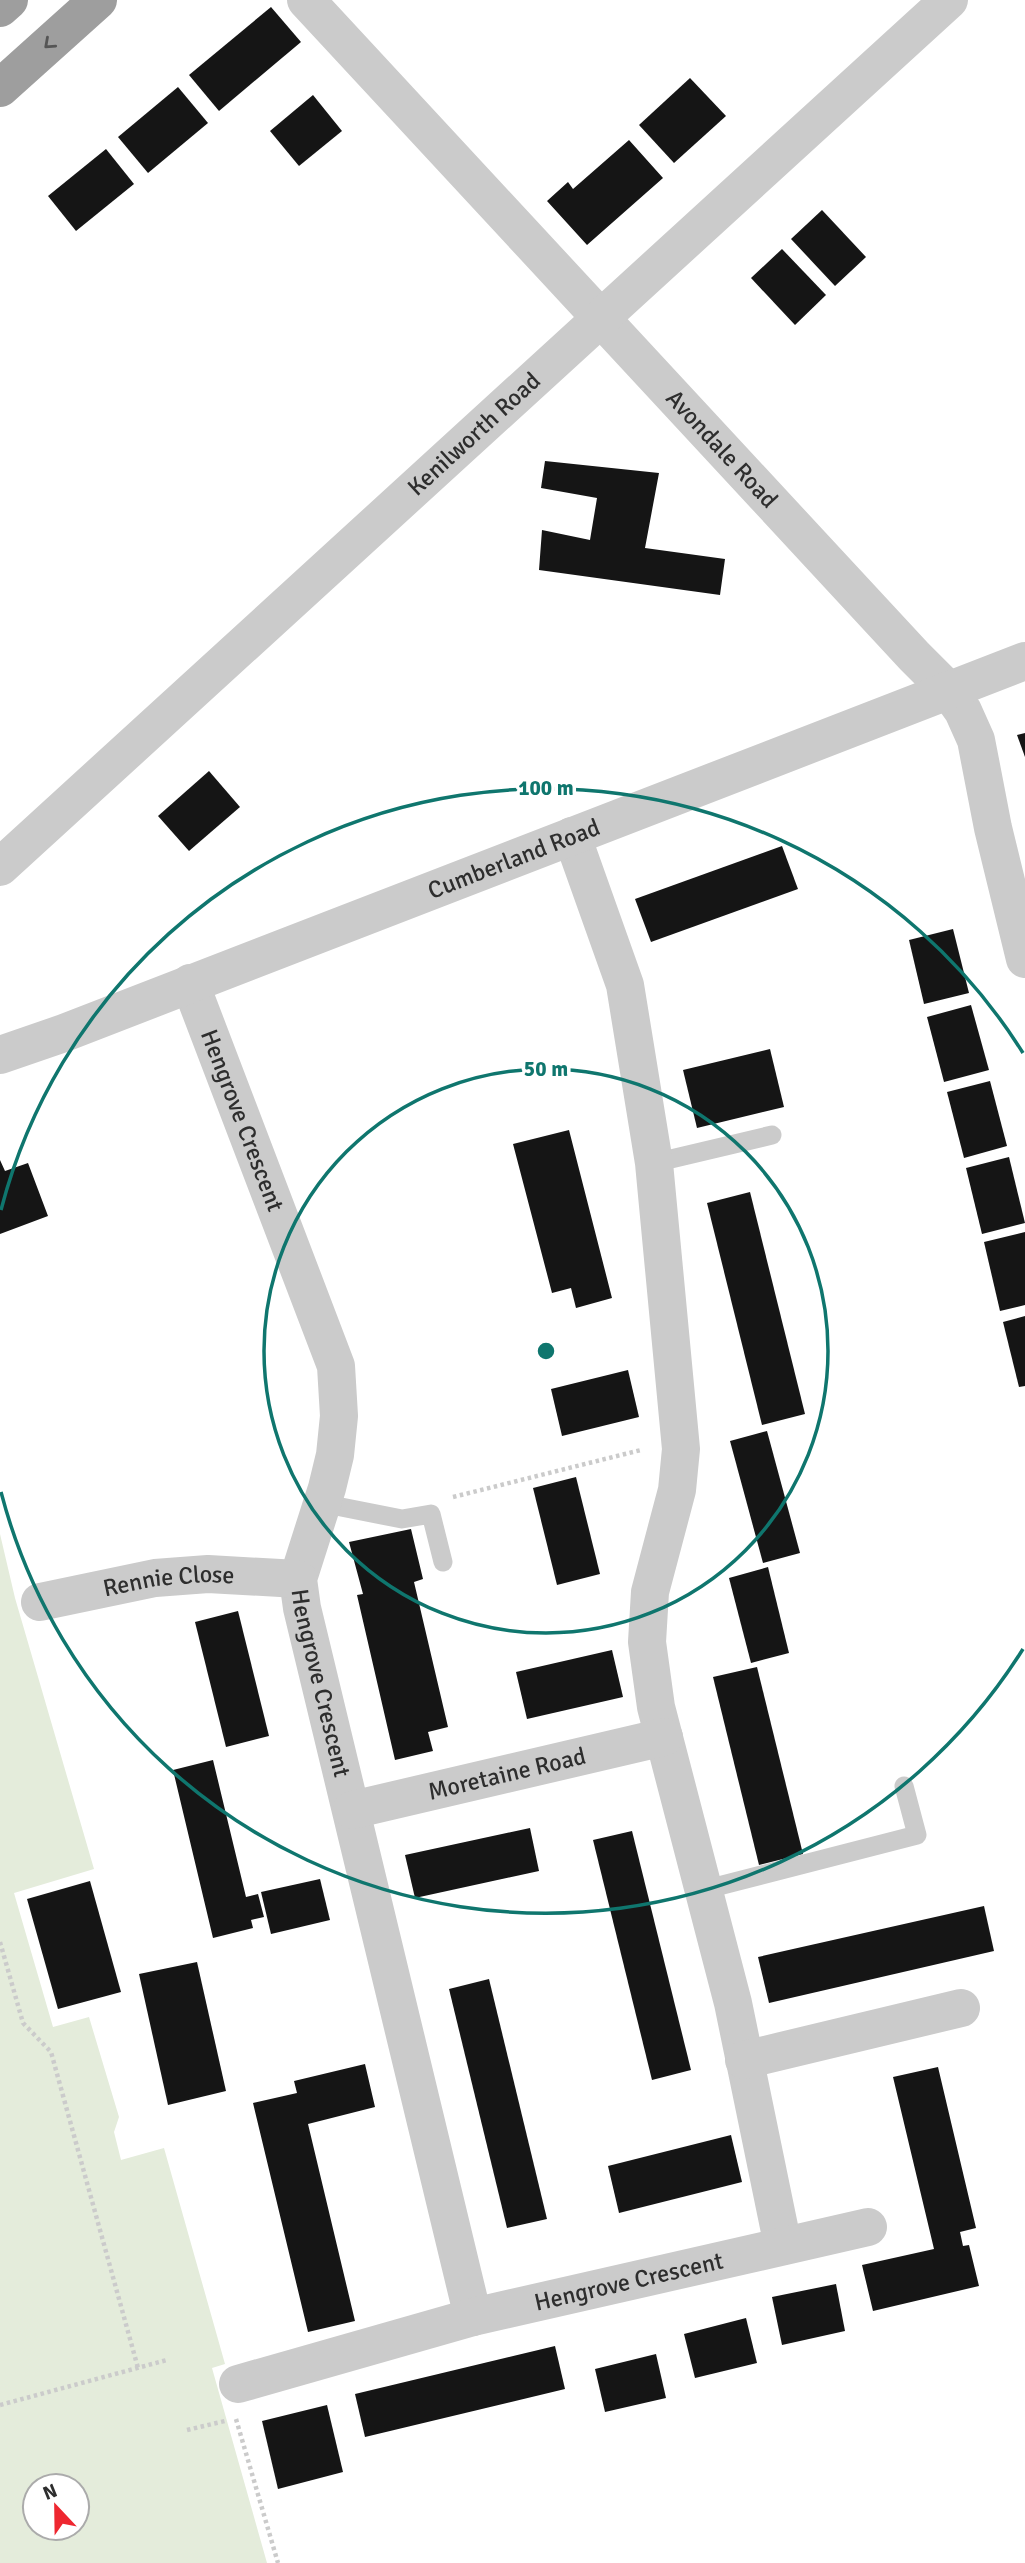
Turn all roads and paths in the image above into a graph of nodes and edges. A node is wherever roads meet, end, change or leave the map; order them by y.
1 (9, 0) edge
2 (98, 0) edge
3 (306, 0) edge
4 (949, 0) edge
5 (0, 8) edge
6 (0, 88) edge
7 (600, 317) junction
8 (1025, 661) edge
9 (948, 690) junction
10 (572, 836) junction
11 (0, 867) edge
12 (1025, 959) edge
13 (190, 983) junction
14 (0, 1055) edge
15 (772, 1135) dead end
16 (654, 1163) junction
17 (680, 1441) junction
18 (444, 1499) dead end
19 (321, 1503) junction
20 (443, 1562) dead end
21 (298, 1579) junction
22 (40, 1602) dead end
23 (664, 1737) junction
24 (904, 1786) dead end
25 (352, 1811) junction
26 (703, 1890) junction
27 (0, 1942) edge
28 (961, 2008) dead end
29 (744, 2060) junction
30 (867, 2227) dead end
31 (783, 2246) junction
32 (473, 2317) junction
33 (167, 2360) dead end
34 (138, 2368) junction
35 (237, 2401) junction
36 (0, 2405) edge
37 (187, 2430) dead end
38 (278, 2563) edge

1 - 5 highway
2 -> 6 highway
3 - 7 street, Avondale Road
4 - 7 street, Kenilworth Road
7 - 9 street, Avondale Road
7 - 11 street, Kenilworth Road
8 - 9 street, Cumberland Road
9 - 10 street, Cumberland Road
9 - 12 street, Avondale Road
10 - 13 street, Cumberland Road
10 - 16 street
13 - 14 street, Cumberland Road
13 - 19 street, Hengrove Crescent
15 - 16 lane
16 - 17 street
17 - 18 path
17 - 23 street
19 - 20 lane
19 - 21 street, Hengrove Crescent
21 - 22 street, Rennie Close
21 - 25 street, Hengrove Crescent
23 - 25 street, Moretaine Road
23 - 26 street
24 - 26 lane
25 - 32 street, Hengrove Crescent
26 - 29 street
27 - 34 path
28 - 29 street
29 - 31 street
30 - 31 street, Hengrove Crescent
31 - 32 street, Hengrove Crescent
32 - 35 street, Hengrove Crescent
33 - 34 path
34 - 36 path
35 - 37 path
35 - 38 path

